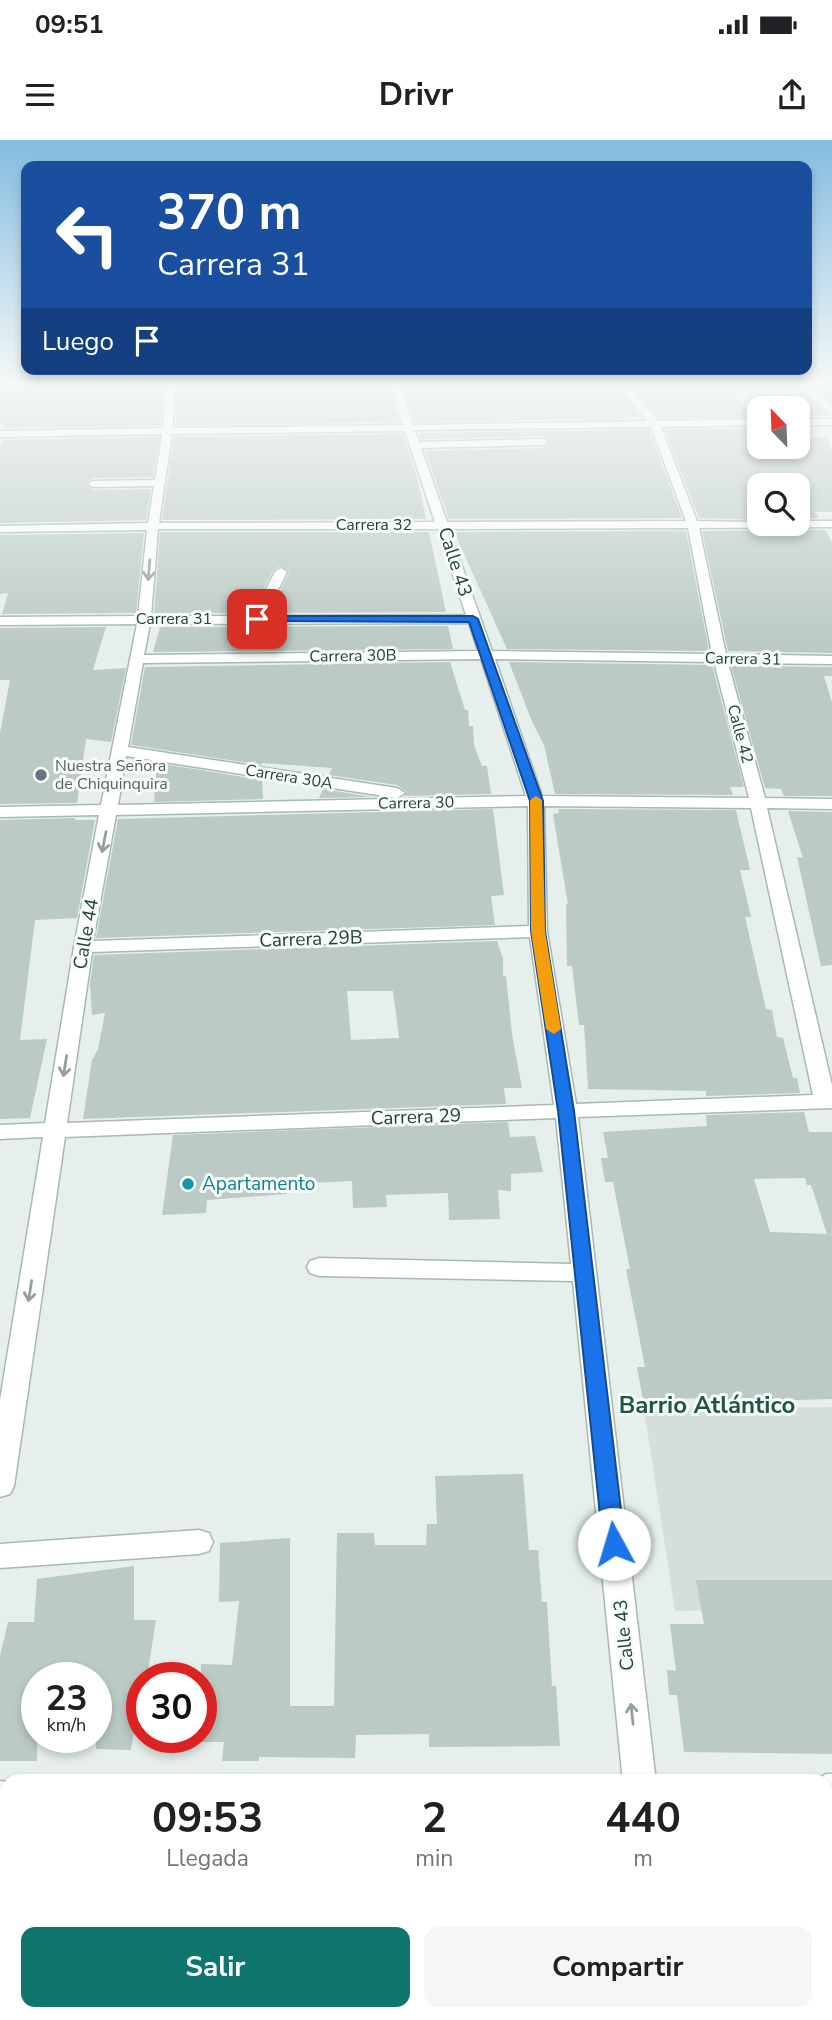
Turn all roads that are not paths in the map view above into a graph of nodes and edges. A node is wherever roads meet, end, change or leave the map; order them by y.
1 (163, 471) edge
2 (424, 471) edge
3 (672, 471) edge
4 (161, 483) junction
5 (93, 484) dead end
6 (443, 524) junction
7 (832, 524) edge
8 (693, 525) junction
9 (153, 526) junction
10 (0, 529) edge
11 (281, 572) dead end
12 (257, 619) junction
13 (473, 619) junction
14 (144, 620) junction
15 (0, 621) edge
16 (486, 655) junction
17 (720, 658) junction
18 (137, 659) junction
19 (832, 660) edge
20 (121, 751) junction
21 (536, 801) junction
22 (458, 802) junction
23 (758, 803) junction
24 (832, 804) edge
25 (110, 808) junction
26 (0, 813) edge
27 (538, 931) junction
28 (83, 947) junction
29 (828, 1101) edge
30 (566, 1111) junction
31 (55, 1130) junction
32 (0, 1132) edge
33 (320, 1268) dead end
34 (584, 1272) junction
35 (0, 1486) edge
36 (199, 1542) dead end
37 (0, 1556) edge
38 (639, 1774) edge

1 - 4 street, Calle 44
2 - 6 street, Calle 43
3 - 8 street, Calle 42
4 - 5 street
4 - 9 street, Calle 44
6 - 8 street, Carrera 32
6 - 9 street, Carrera 32
6 - 13 street, Calle 43
7 - 8 street, Carrera 32
8 - 17 street, Calle 42
9 - 10 street, Carrera 32
9 -> 14 street, Calle 44
11 - 12 street
12 - 13 street, Carrera 31
12 - 14 street, Carrera 31
13 - 16 street, Calle 43
14 - 15 street, Carrera 31
14 - 18 street, Calle 44
16 - 17 street, Carrera 31
16 - 18 street, Carrera 30B
16 - 21 street, Calle 43
17 - 19 street, Carrera 31
17 - 23 street, Calle 42
18 - 20 street, Calle 44
20 - 22 street, Carrera 30A
20 - 25 street, Calle 44
21 - 22 street, Carrera 30
21 - 23 street, Carrera 30
21 - 27 street, Calle 43
22 - 25 street, Carrera 30
23 - 24 street, Carrera 30
23 - 29 street, Calle 42
25 - 26 street, Carrera 30
25 -> 28 street, Calle 44
27 - 28 street, Carrera 29B
27 - 30 street, Calle 43
28 -> 31 street, Calle 44
29 - 30 street, Carrera 29
30 - 31 street, Carrera 29
30 - 34 street, Calle 43
31 - 32 street, Carrera 29
31 -> 35 street, Calle 44
33 - 34 street
38 -> 34 street, Calle 43
36 - 37 street

